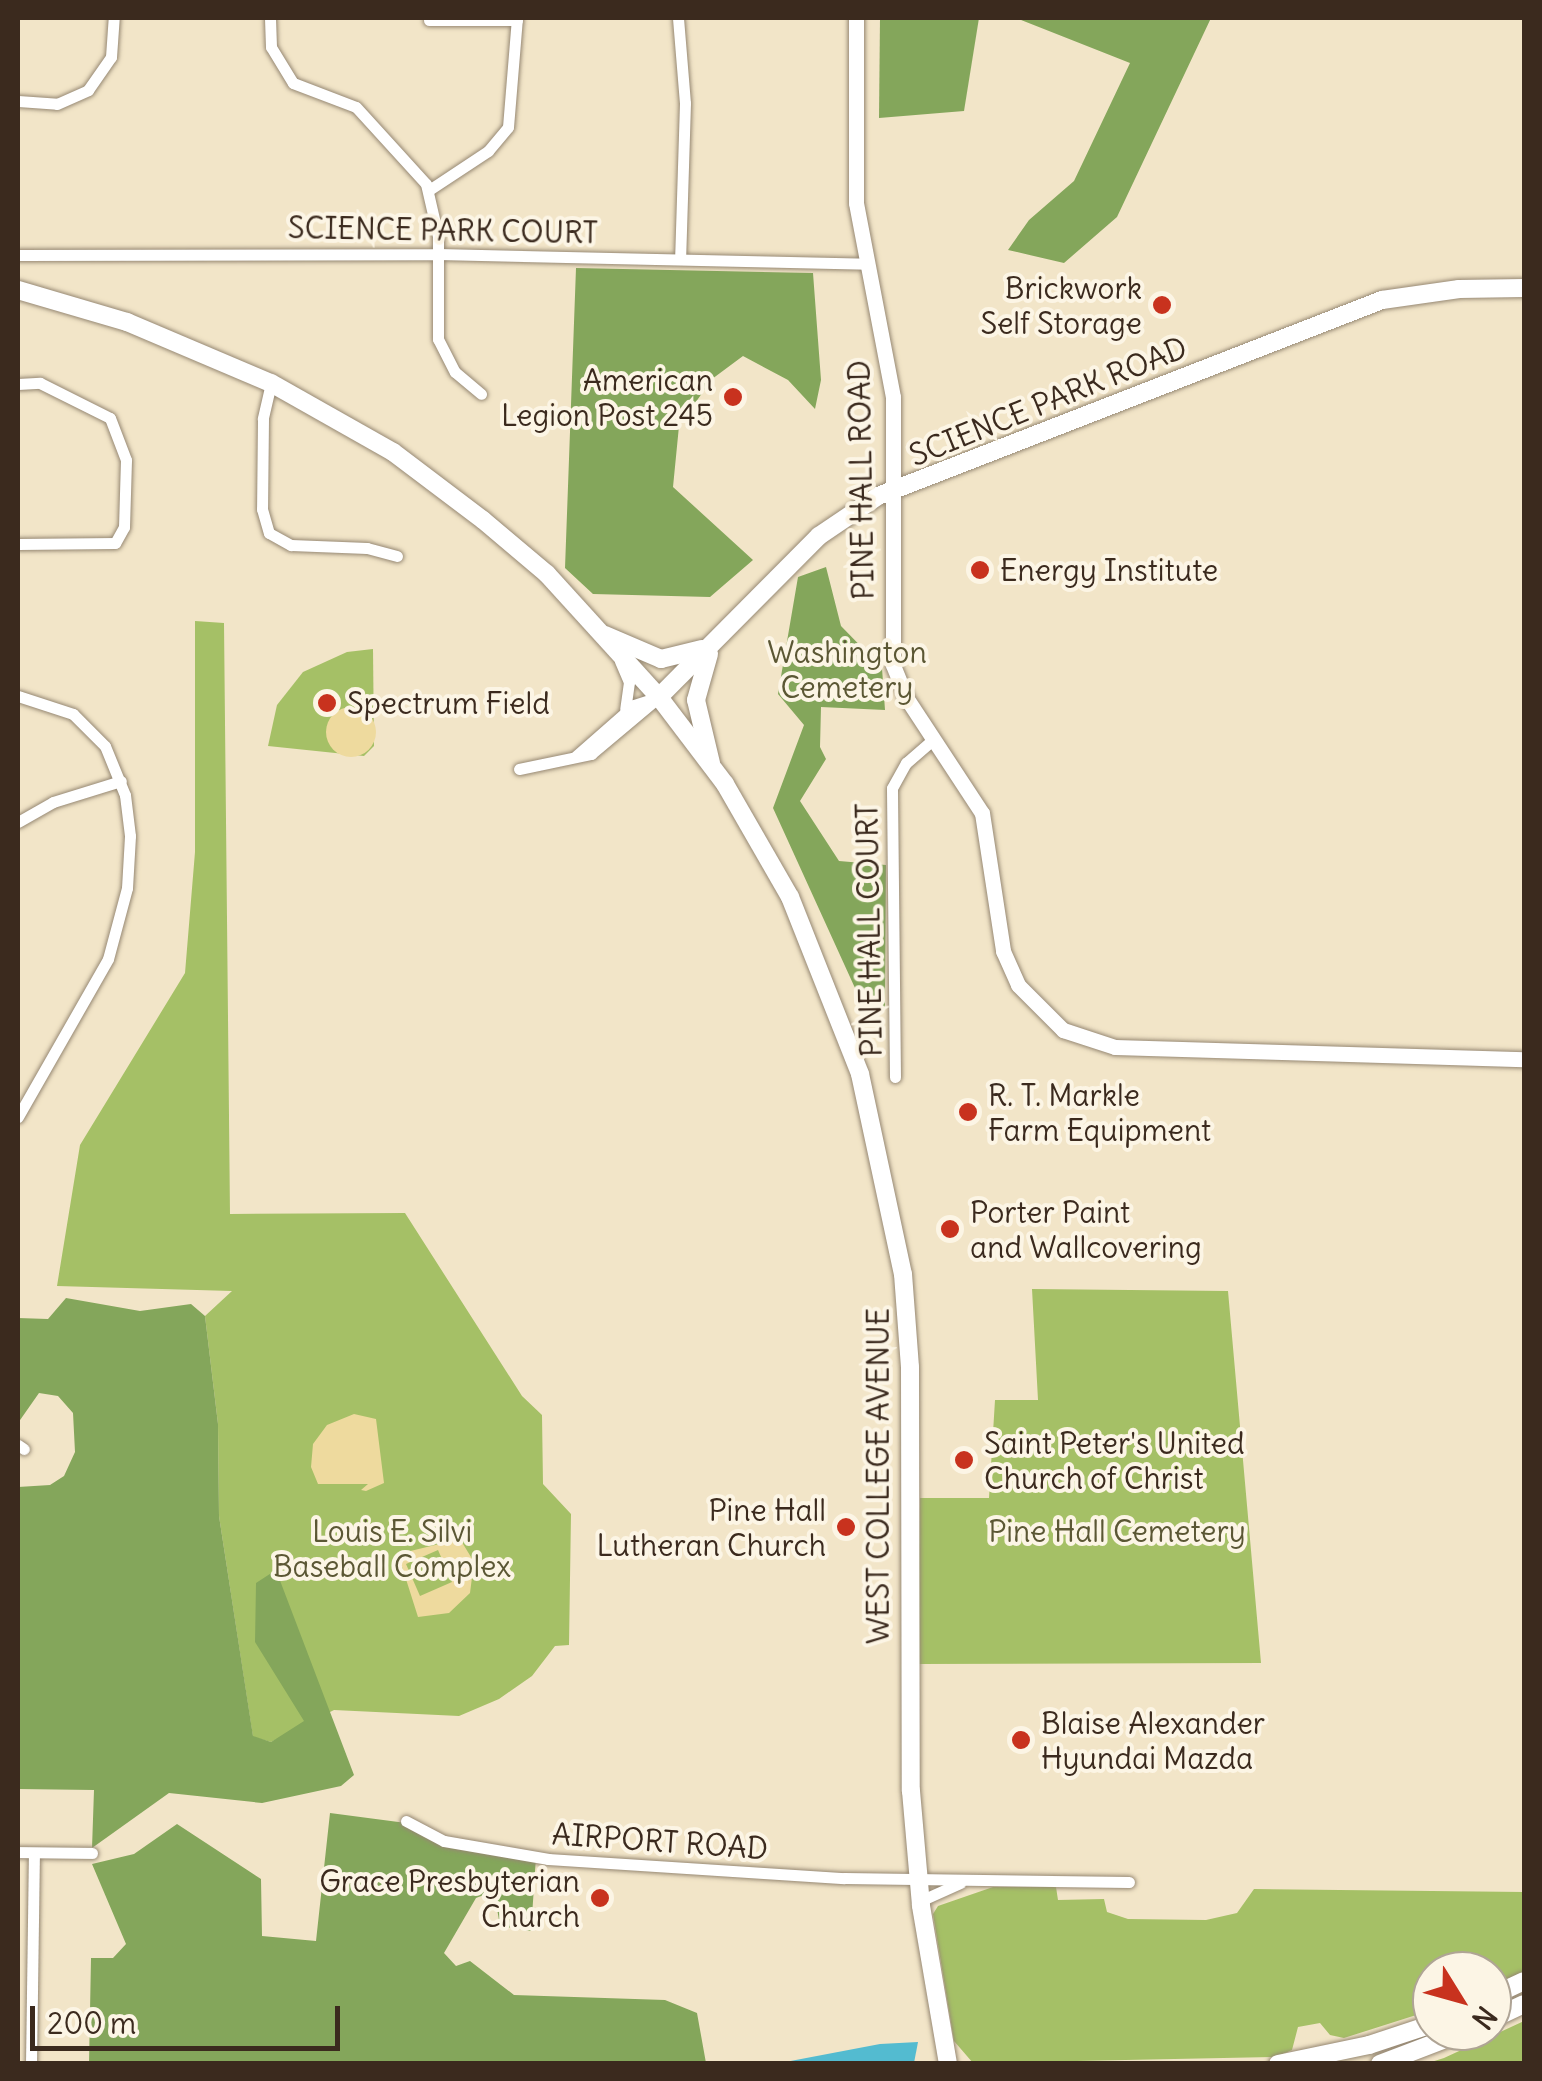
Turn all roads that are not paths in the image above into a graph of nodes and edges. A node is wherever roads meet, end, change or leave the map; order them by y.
1 (114, 18) edge
2 (270, 18) edge
3 (517, 18) edge
4 (678, 18) edge
5 (856, 18) edge
6 (429, 20) dead end
7 (18, 101) edge
8 (429, 190) junction
9 (438, 254) junction
10 (18, 255) edge
11 (680, 259) junction
12 (868, 264) junction
13 (1524, 288) edge
14 (18, 290) edge
15 (271, 382) junction
16 (18, 384) edge
17 (481, 394) dead end
18 (893, 489) junction
19 (18, 544) edge
20 (397, 556) dead end
21 (605, 636) junction
22 (719, 636) junction
23 (18, 696) edge
24 (660, 697) junction
25 (620, 716) junction
26 (934, 739) junction
27 (576, 756) junction
28 (711, 764) junction
29 (520, 769) dead end
30 (121, 780) junction
31 (18, 822) edge
32 (1524, 1059) edge
33 (895, 1076) dead end
34 (18, 1116) edge
35 (406, 1822) dead end
36 (18, 1852) edge
37 (34, 1852) junction
38 (92, 1852) dead end
39 (918, 1880) junction
40 (964, 1882) junction
41 (1129, 1882) dead end
42 (920, 1900) junction
43 (18, 1976) edge
44 (32, 1976) junction
45 (1412, 2030) edge
46 (1414, 2051) edge
47 (31, 2064) edge
48 (948, 2064) edge
49 (1278, 2064) edge
50 (1380, 2064) edge

1 - 7 street
2 - 8 street
3 - 6 street
3 - 8 street
4 - 11 street
5 - 12 street, PINE HALL ROAD
8 - 9 street
9 - 10 street, SCIENCE PARK COURT
9 - 11 street, SCIENCE PARK COURT
9 - 17 street
11 - 12 street, SCIENCE PARK COURT
12 - 18 street, PINE HALL ROAD
13 - 18 main road, SCIENCE PARK ROAD
14 - 15 main road, WEST COLLEGE AVENUE
15 - 20 street
15 - 21 main road, WEST COLLEGE AVENUE
16 - 19 street
18 - 22 main road, SCIENCE PARK ROAD
18 - 26 street, PINE HALL ROAD
21 - 22 main road
21 - 24 main road, WEST COLLEGE AVENUE
21 - 25 street
22 - 24 main road, SCIENCE PARK ROAD
22 - 28 main road
23 - 30 street
24 - 25 street
24 - 27 street
24 - 28 main road, WEST COLLEGE AVENUE
25 - 27 street
26 - 32 street, PINE HALL ROAD
26 - 33 street, PINE HALL COURT
27 - 29 street
28 - 39 main road, WEST COLLEGE AVENUE
30 - 31 street
30 - 34 street
35 - 39 street, AIRPORT ROAD
36 - 37 street
37 - 38 street
37 - 44 street
39 - 40 street, AIRPORT ROAD
39 - 42 main road, WEST COLLEGE AVENUE
40 - 41 street, AIRPORT ROAD
40 - 42 street
42 - 48 main road, WEST COLLEGE AVENUE
43 - 44 street
44 - 47 street
45 - 49 main road
46 - 50 main road

